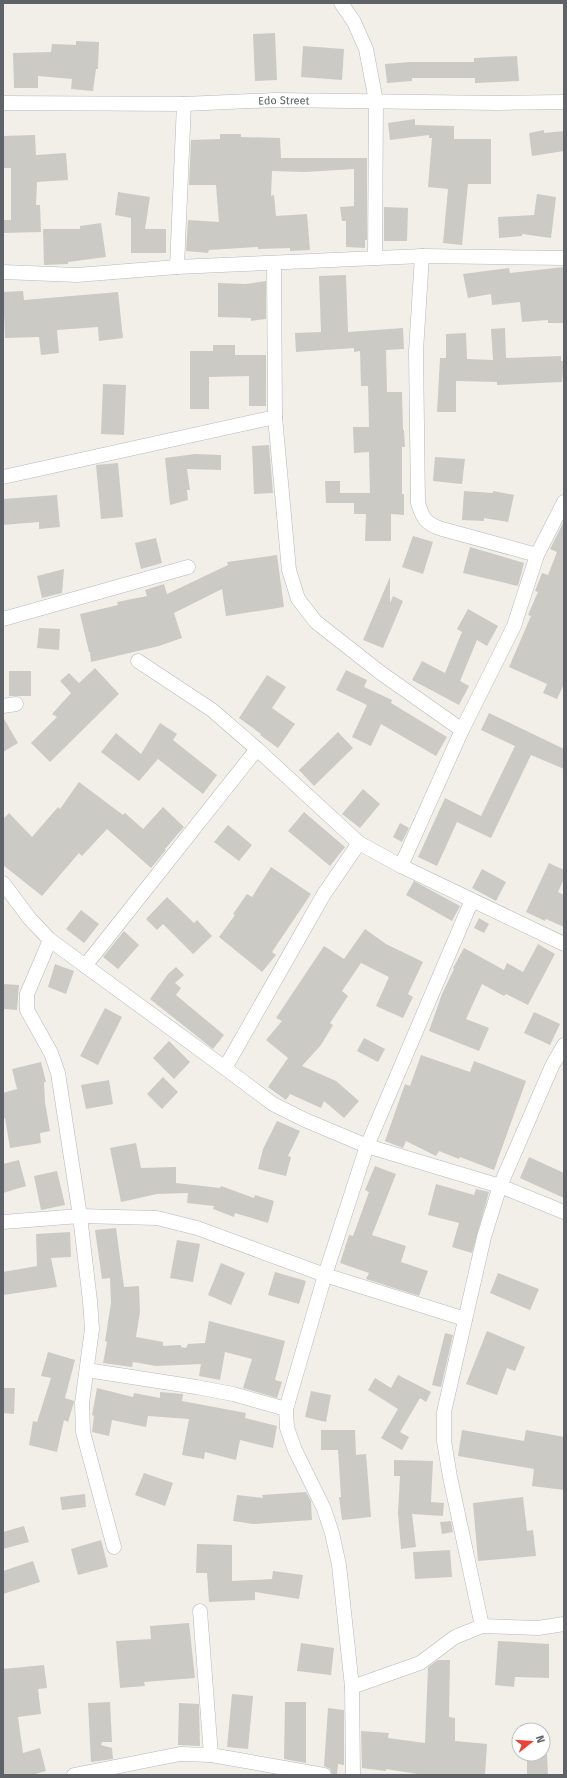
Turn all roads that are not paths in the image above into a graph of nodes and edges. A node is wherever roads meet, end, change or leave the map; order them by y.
1 (341, 3) edge
2 (376, 101) junction
3 (564, 102) edge
4 (3, 103) edge
5 (184, 104) junction
6 (422, 256) junction
7 (375, 258) junction
8 (564, 258) edge
9 (274, 263) junction
10 (177, 267) junction
11 (3, 272) edge
12 (275, 417) junction
13 (3, 477) edge
14 (564, 502) edge
15 (537, 555) junction
16 (188, 567) dead end
17 (3, 619) edge
18 (138, 661) dead end
19 (462, 730) junction
20 (257, 748) junction
21 (359, 843) junction
22 (401, 866) junction
23 (3, 883) edge
24 (472, 900) junction
25 (50, 940) junction
26 (564, 944) edge
27 (85, 966) junction
28 (564, 1045) edge
29 (226, 1068) junction
30 (367, 1146) junction
31 (500, 1186) junction
32 (564, 1212) edge
33 (80, 1216) junction
34 (3, 1222) edge
35 (325, 1275) junction
36 (465, 1319) junction
37 (87, 1370) junction
38 (286, 1409) junction
39 (114, 1547) dead end
40 (200, 1611) dead end
41 (564, 1624) edge
42 (482, 1626) junction
43 (352, 1687) junction
44 (212, 1755) junction
45 (74, 1775) edge
46 (324, 1775) edge
47 (353, 1775) edge

1 - 2 street
2 - 3 street, Edo Street
2 - 5 street, Edo Street
2 - 7 street
4 - 5 street, Edo Street
5 - 10 street
6 - 7 street
6 - 8 street
6 - 15 street
7 - 9 street
9 - 10 street
9 - 12 street
10 - 11 street
12 - 13 street
12 - 19 street
14 - 15 street
15 - 19 street
16 - 17 street
18 - 20 street
19 - 22 street
20 - 21 street
20 - 27 street
21 - 22 street
21 - 29 street
22 - 24 street
23 - 25 street
24 - 26 street
24 - 30 street
25 - 27 street
25 - 33 street
27 - 29 street
28 - 31 street
29 - 30 street
30 - 31 street
30 - 35 street
31 - 32 street
31 - 36 street
33 - 34 street
33 - 35 street
33 - 37 street
35 - 36 street
35 - 38 street
36 - 42 street
37 - 38 street
37 - 39 street
38 - 43 street
40 - 44 street
41 - 42 street
42 - 43 street
43 - 47 street
44 - 45 street
44 - 46 street

